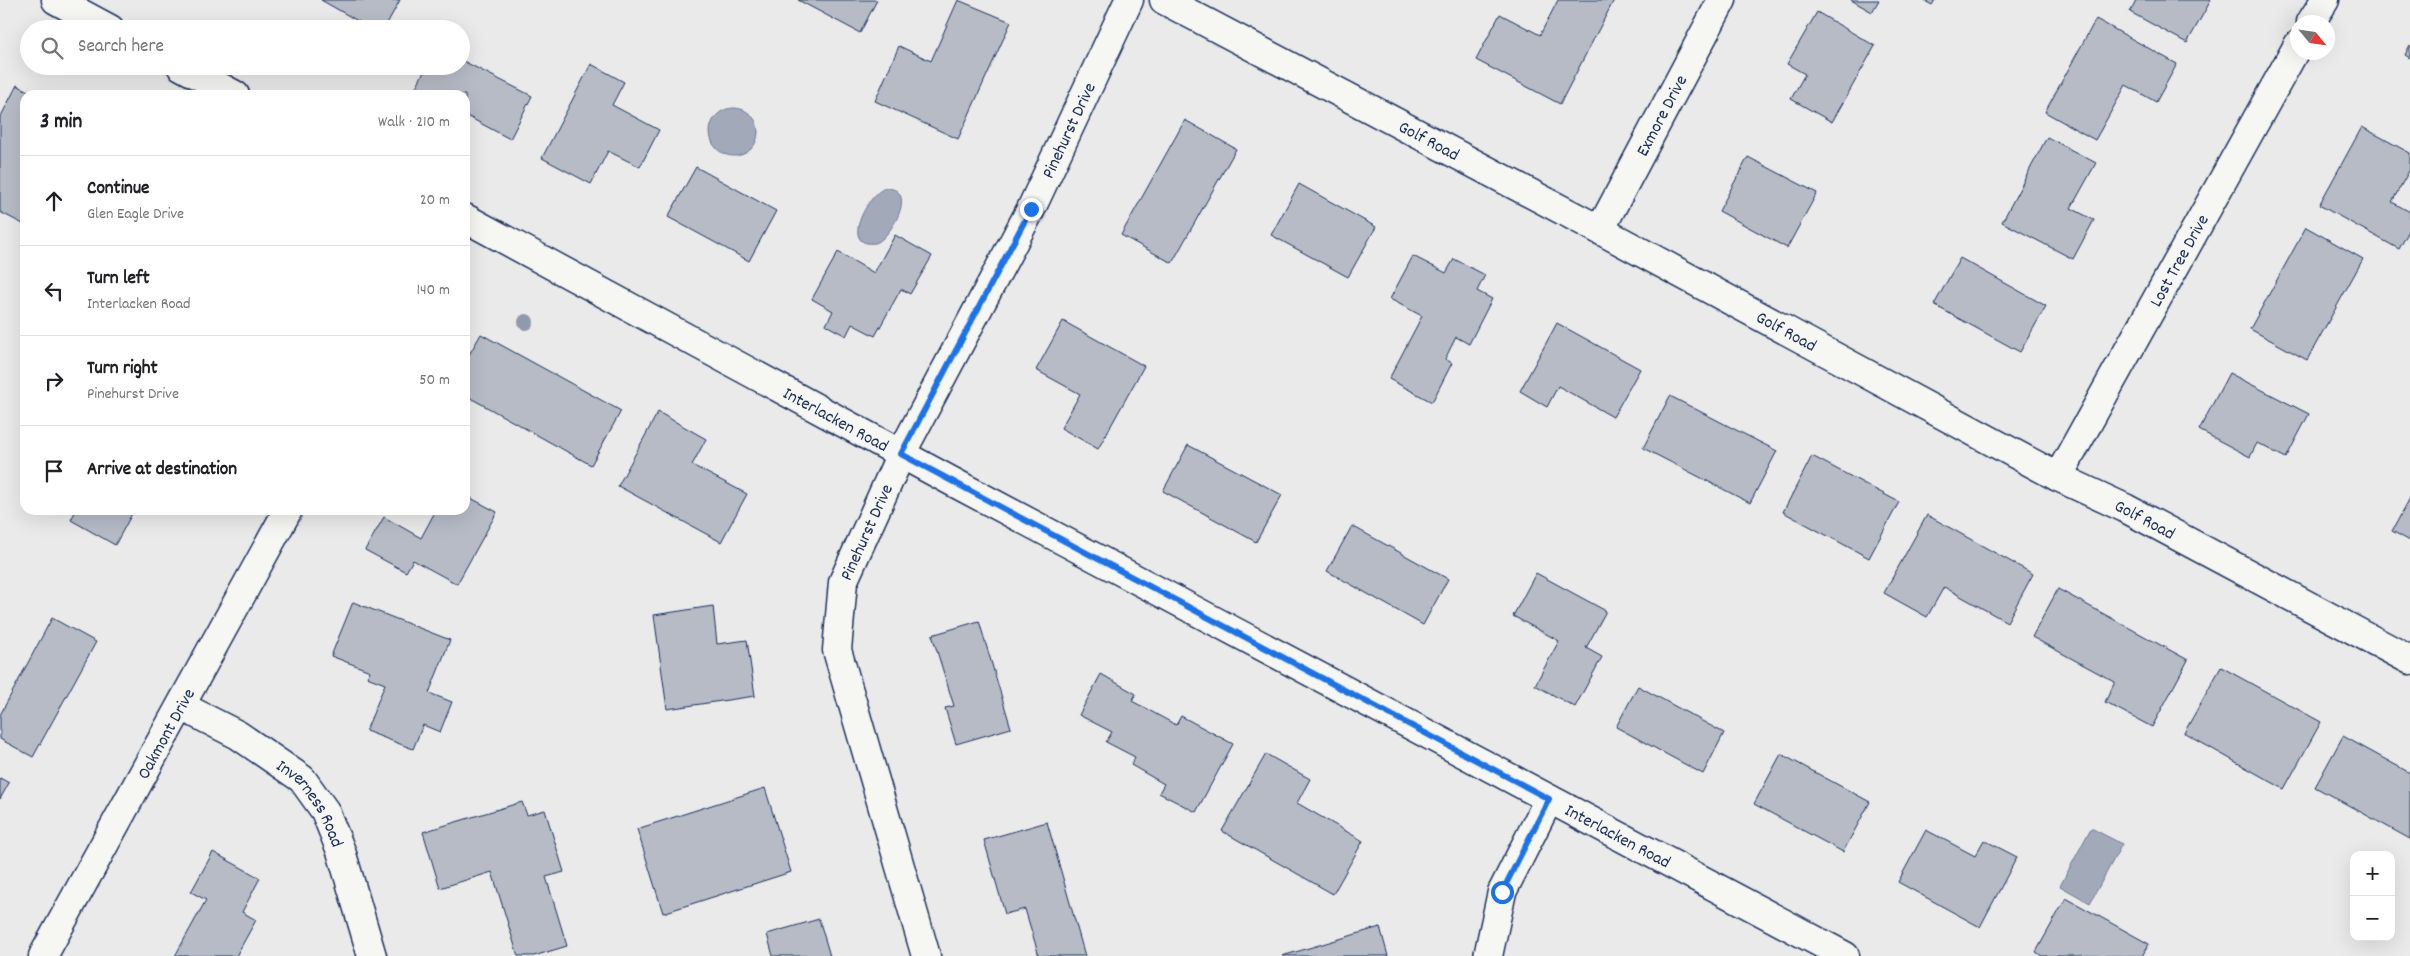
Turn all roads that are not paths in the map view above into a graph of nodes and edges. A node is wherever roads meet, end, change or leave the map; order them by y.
1 (56, 0) edge
2 (1128, 0) edge
3 (1164, 0) edge
4 (1722, 0) edge
5 (2325, 0) edge
6 (2315, 15) edge
7 (93, 20) edge
8 (2290, 59) edge
9 (198, 75) edge
10 (226, 90) edge
11 (470, 221) edge
12 (1600, 230) junction
13 (901, 454) junction
14 (2058, 477) junction
15 (285, 515) edge
16 (2410, 660) edge
17 (181, 706) junction
18 (1549, 799) junction
19 (42, 956) edge
20 (372, 956) edge
21 (926, 956) edge
22 (1488, 956) edge
23 (1845, 956) edge

1 - 7 street
2 - 13 street, Pinehurst Drive
3 - 12 street, Golf Road
4 - 12 street, Exmore Drive
5 - 6 street
8 - 14 street, Lost Tree Drive
9 - 10 street
11 - 13 street, Interlacken Road
12 - 14 street, Golf Road
13 - 18 street, Interlacken Road
13 - 21 street, Pinehurst Drive
14 - 16 street, Golf Road
15 - 17 street, Oakmont Drive
17 - 19 street, Oakmont Drive
17 - 20 street, Inverness Road
18 - 22 street
18 - 23 street, Interlacken Road

